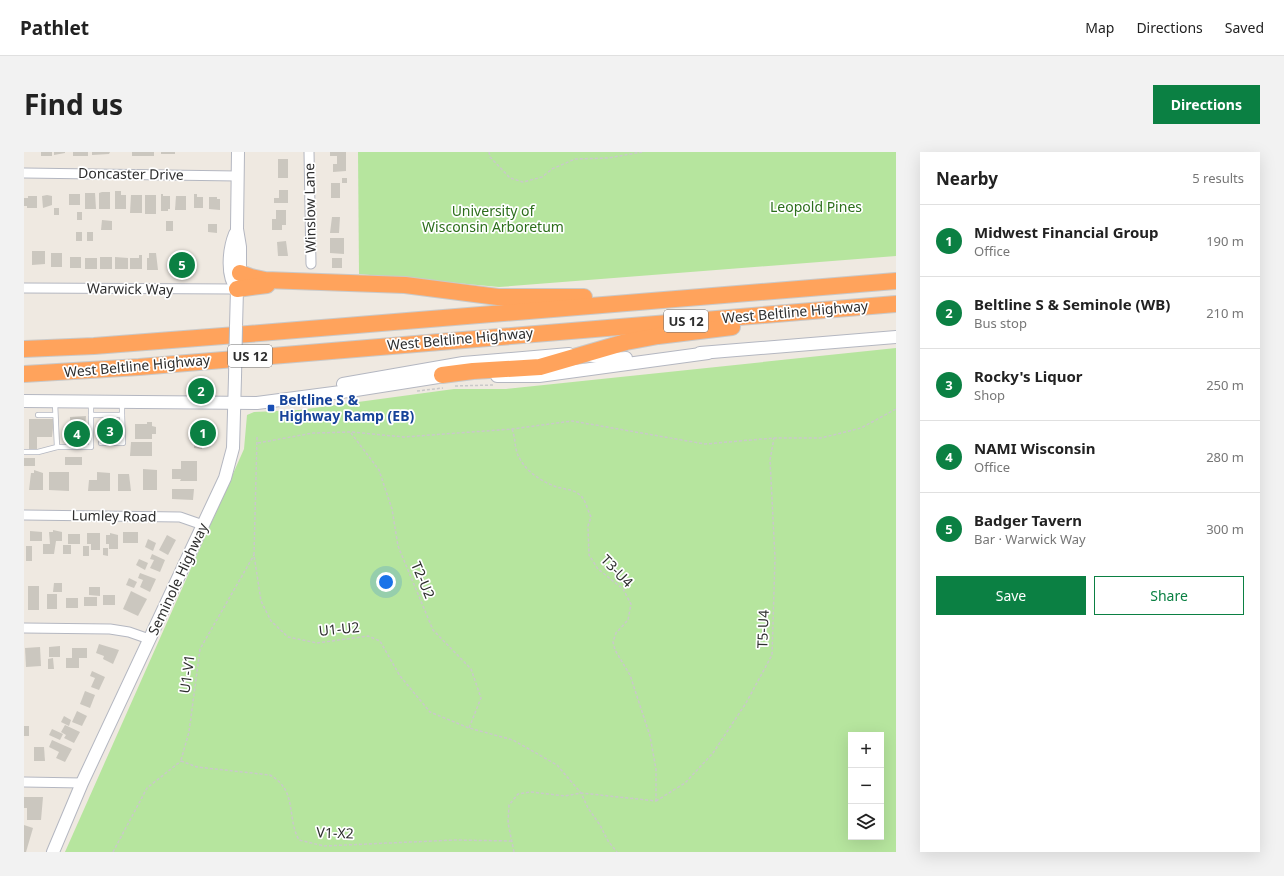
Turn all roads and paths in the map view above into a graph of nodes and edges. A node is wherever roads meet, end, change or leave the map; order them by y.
1 (238, 152) edge
2 (309, 152) edge
3 (489, 152) edge
4 (642, 152) edge
5 (24, 173) edge
6 (237, 176) junction
7 (237, 229) junction
8 (310, 264) dead end
9 (240, 272) junction
10 (896, 281) edge
11 (314, 283) junction
12 (24, 288) edge
13 (237, 289) junction
14 (784, 291) junction
15 (896, 304) edge
16 (896, 337) edge
17 (29, 348) edge
18 (708, 353) junction
19 (585, 354) junction
20 (24, 374) edge
21 (445, 381) junction
22 (455, 386) dead end
23 (497, 386) dead end
24 (410, 392) dead end
25 (314, 395) junction
26 (24, 401) edge
27 (56, 401) junction
28 (91, 401) junction
29 (122, 401) junction
30 (235, 403) junction
31 (896, 409) edge
32 (38, 415) dead end
33 (55, 415) junction
34 (91, 415) junction
35 (122, 415) junction
36 (512, 429) junction
37 (351, 432) junction
38 (257, 437) dead end
39 (774, 438) junction
40 (101, 443) dead end
41 (258, 443) junction
42 (57, 447) junction
43 (24, 452) edge
44 (24, 515) edge
45 (204, 524) junction
46 (254, 555) junction
47 (24, 628) edge
48 (149, 639) junction
49 (469, 728) junction
50 (181, 761) junction
51 (24, 782) edge
52 (82, 783) junction
53 (581, 793) junction
54 (656, 801) junction
55 (512, 841) junction
56 (53, 852) edge
57 (113, 852) edge
58 (514, 852) edge
59 (617, 852) edge

1 - 6 street, Seminole Highway
2 - 8 street, Winslow Lane
3 - 4 path
5 - 6 street, Doncaster Drive
6 - 7 street, Seminole Highway
7 - 9 street, Seminole Highway
7 - 13 street, Seminole Highway
9 - 11 highway
9 - 13 street, Seminole Highway
10 - 14 highway, West Beltline Highway / US 12
11 - 13 highway
11 - 14 highway
12 - 13 street, Warwick Way
13 - 30 street, Seminole Highway, bridge
14 - 17 highway, West Beltline Highway / US 12
15 - 19 highway
15 - 20 highway, West Beltline Highway / US 12
16 - 18 street
18 - 19 street
18 - 21 street
19 - 21 highway
19 - 25 street
21 - 24 path
21 - 25 street
22 - 23 path
25 - 30 street
26 - 27 street
27 - 28 street
27 - 33 lane
28 - 29 street
28 - 34 lane
29 - 30 street
29 - 35 lane
30 - 45 street, Seminole Highway
31 - 39 path
32 - 33 lane
33 - 42 lane
34 - 35 lane
34 - 42 lane
35 - 40 lane
36 - 37 path
36 - 39 path
36 - 54 path, T3-U4
37 - 41 path
37 - 49 path, T2-U2
38 - 41 path, U1-U2
39 - 54 path, T5-U4
41 - 46 path, U1-U2
42 - 43 lane
44 - 45 street, Lumley Road
45 - 48 street, Seminole Highway
46 - 49 path, U1-U2
46 - 50 path, U1-V1
47 - 48 street
48 - 52 street, Seminole Highway
49 - 53 path, U1-U2
50 - 55 path, V1-X2
50 - 57 path
51 - 52 street
52 - 56 street, Seminole Highway
53 - 54 path
53 - 55 path
53 - 59 path, U1-U2
55 - 58 path

